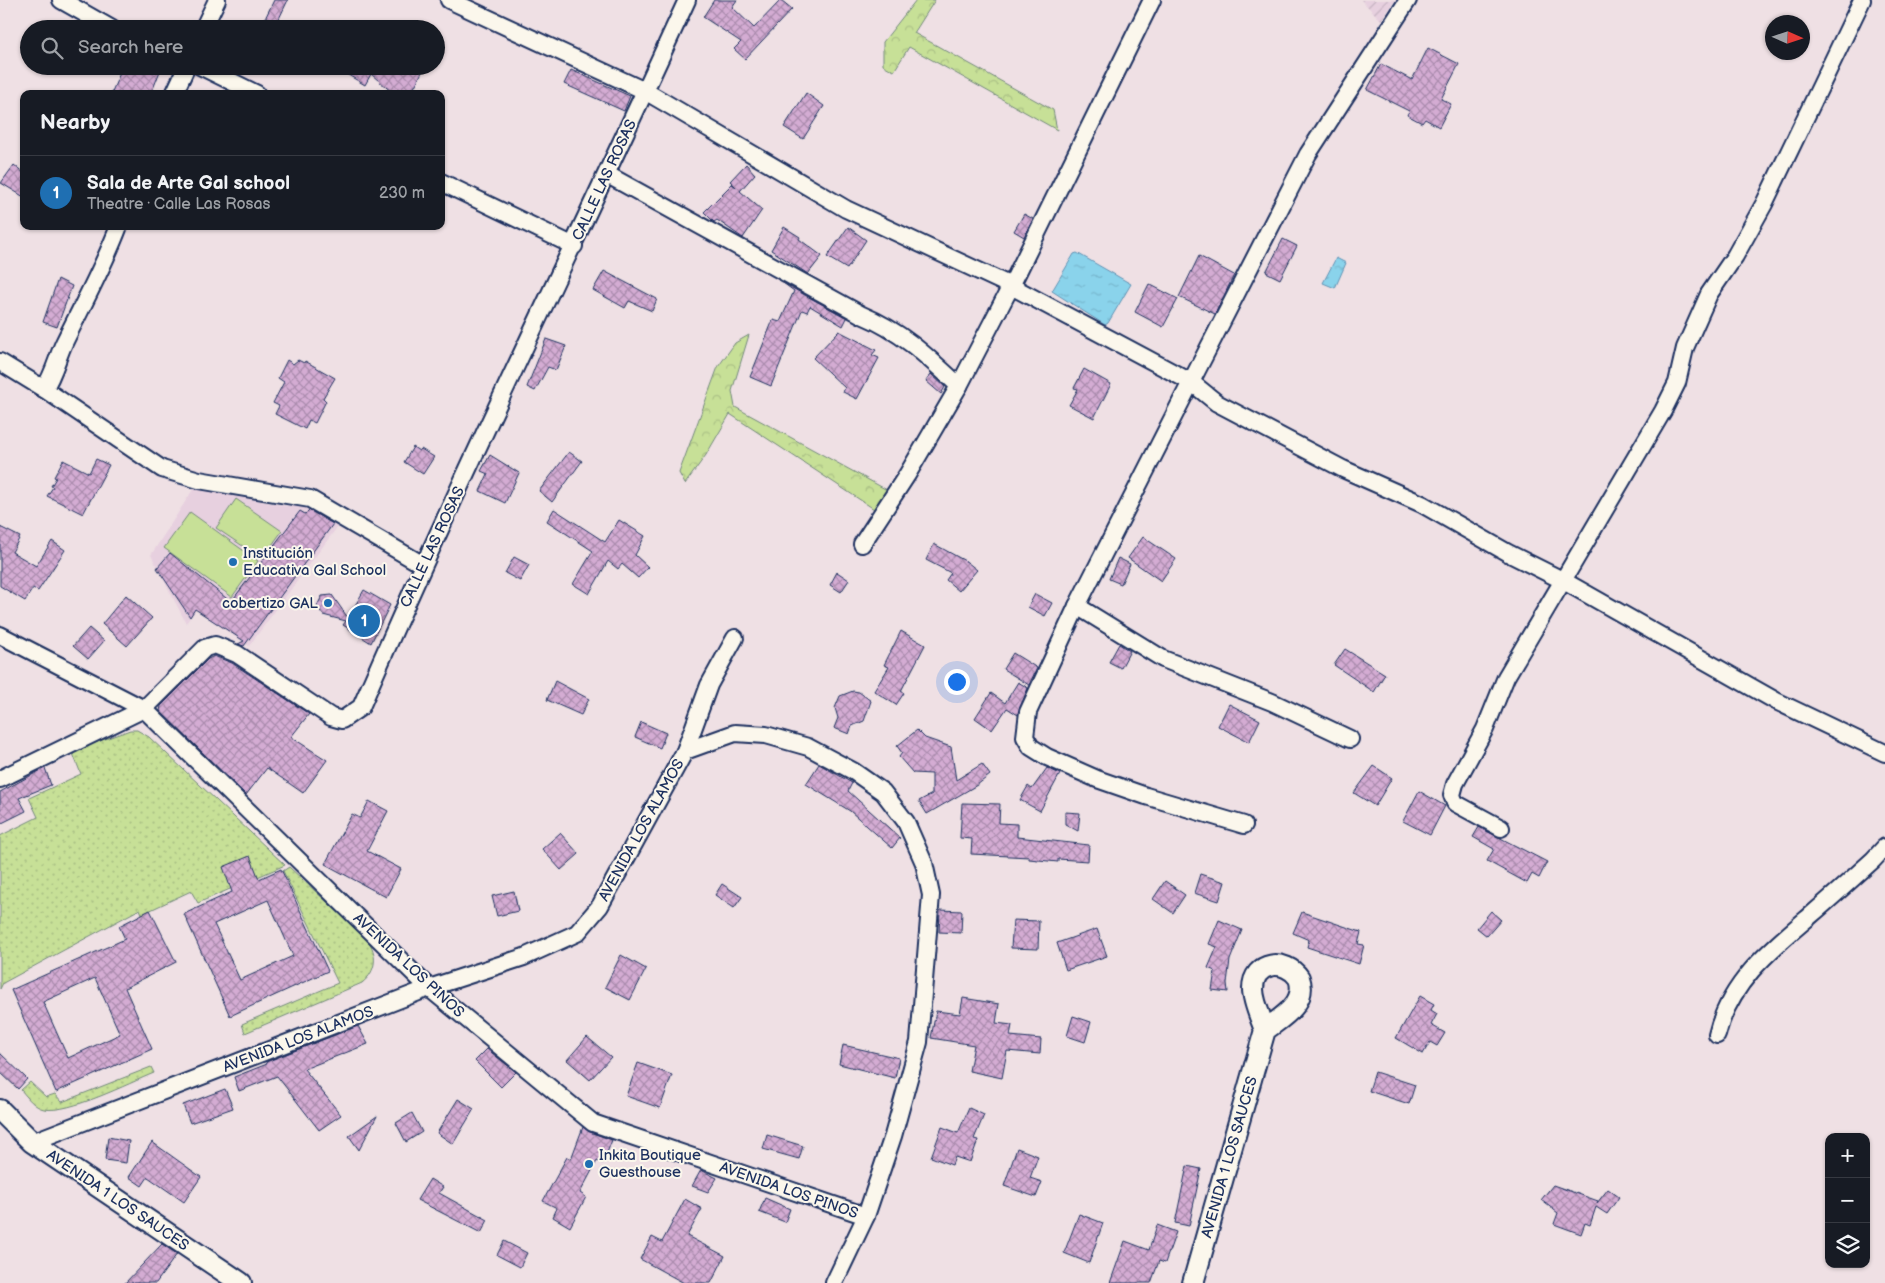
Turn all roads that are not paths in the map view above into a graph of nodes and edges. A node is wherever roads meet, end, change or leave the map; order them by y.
1 (61, 0) edge
2 (217, 0) edge
3 (449, 0) edge
4 (687, 0) edge
5 (1152, 0) edge
6 (1408, 0) edge
7 (1862, 0) edge
8 (96, 20) edge
9 (207, 20) edge
10 (183, 75) edge
11 (218, 75) edge
12 (176, 90) edge
13 (249, 90) edge
14 (645, 91) junction
15 (608, 175) junction
16 (445, 184) edge
17 (117, 230) edge
18 (574, 246) junction
19 (1011, 286) junction
20 (0, 362) edge
21 (1191, 382) junction
22 (959, 386) junction
23 (44, 389) junction
24 (862, 544) dead end
25 (423, 565) junction
26 (1562, 580) junction
27 (1077, 606) junction
28 (0, 635) edge
29 (735, 638) dead end
30 (144, 709) junction
31 (1350, 739) dead end
32 (685, 751) junction
33 (1885, 753) edge
34 (0, 779) edge
35 (1244, 825) dead end
36 (1501, 828) dead end
37 (1885, 847) edge
38 (430, 988) junction
39 (1265, 1030) dead end
40 (1717, 1035) dead end
41 (0, 1110) edge
42 (32, 1142) junction
43 (866, 1216) junction
44 (241, 1283) edge
45 (834, 1283) edge
46 (1193, 1283) edge

1 - 8 street
2 - 9 street
3 - 14 street
4 - 14 street, CALLE LAS ROSAS
5 - 19 street
6 - 21 street
7 - 26 street
10 - 12 street
11 - 13 street
14 - 15 street, CALLE LAS ROSAS
14 - 19 street
15 - 18 street, CALLE LAS ROSAS
15 - 22 street
16 - 18 street
17 - 23 street
18 - 25 street, CALLE LAS ROSAS
19 - 21 street
19 - 22 street
20 - 23 street
21 - 26 street
21 - 27 street
22 - 24 street
23 - 25 street
25 - 30 street, CALLE LAS ROSAS
26 - 33 street
26 - 36 street
27 - 31 street
27 - 35 street
28 - 30 street, AVENIDA LOS PINOS
29 - 32 street
30 - 34 street, CALLE LAS ROSAS
30 - 38 street, AVENIDA LOS PINOS
32 - 38 street, AVENIDA LOS ALAMOS
32 - 43 street, AVENIDA LOS ALAMOS
37 - 40 street
38 - 42 street, AVENIDA LOS ALAMOS
38 - 43 street, AVENIDA LOS PINOS
39 - 46 street, AVENIDA 1 LOS SAUCES
41 - 42 street, AVENIDA 1 LOS SAUCES
42 - 44 street, AVENIDA 1 LOS SAUCES
43 - 45 street, AVENIDA LOS ALAMOS

